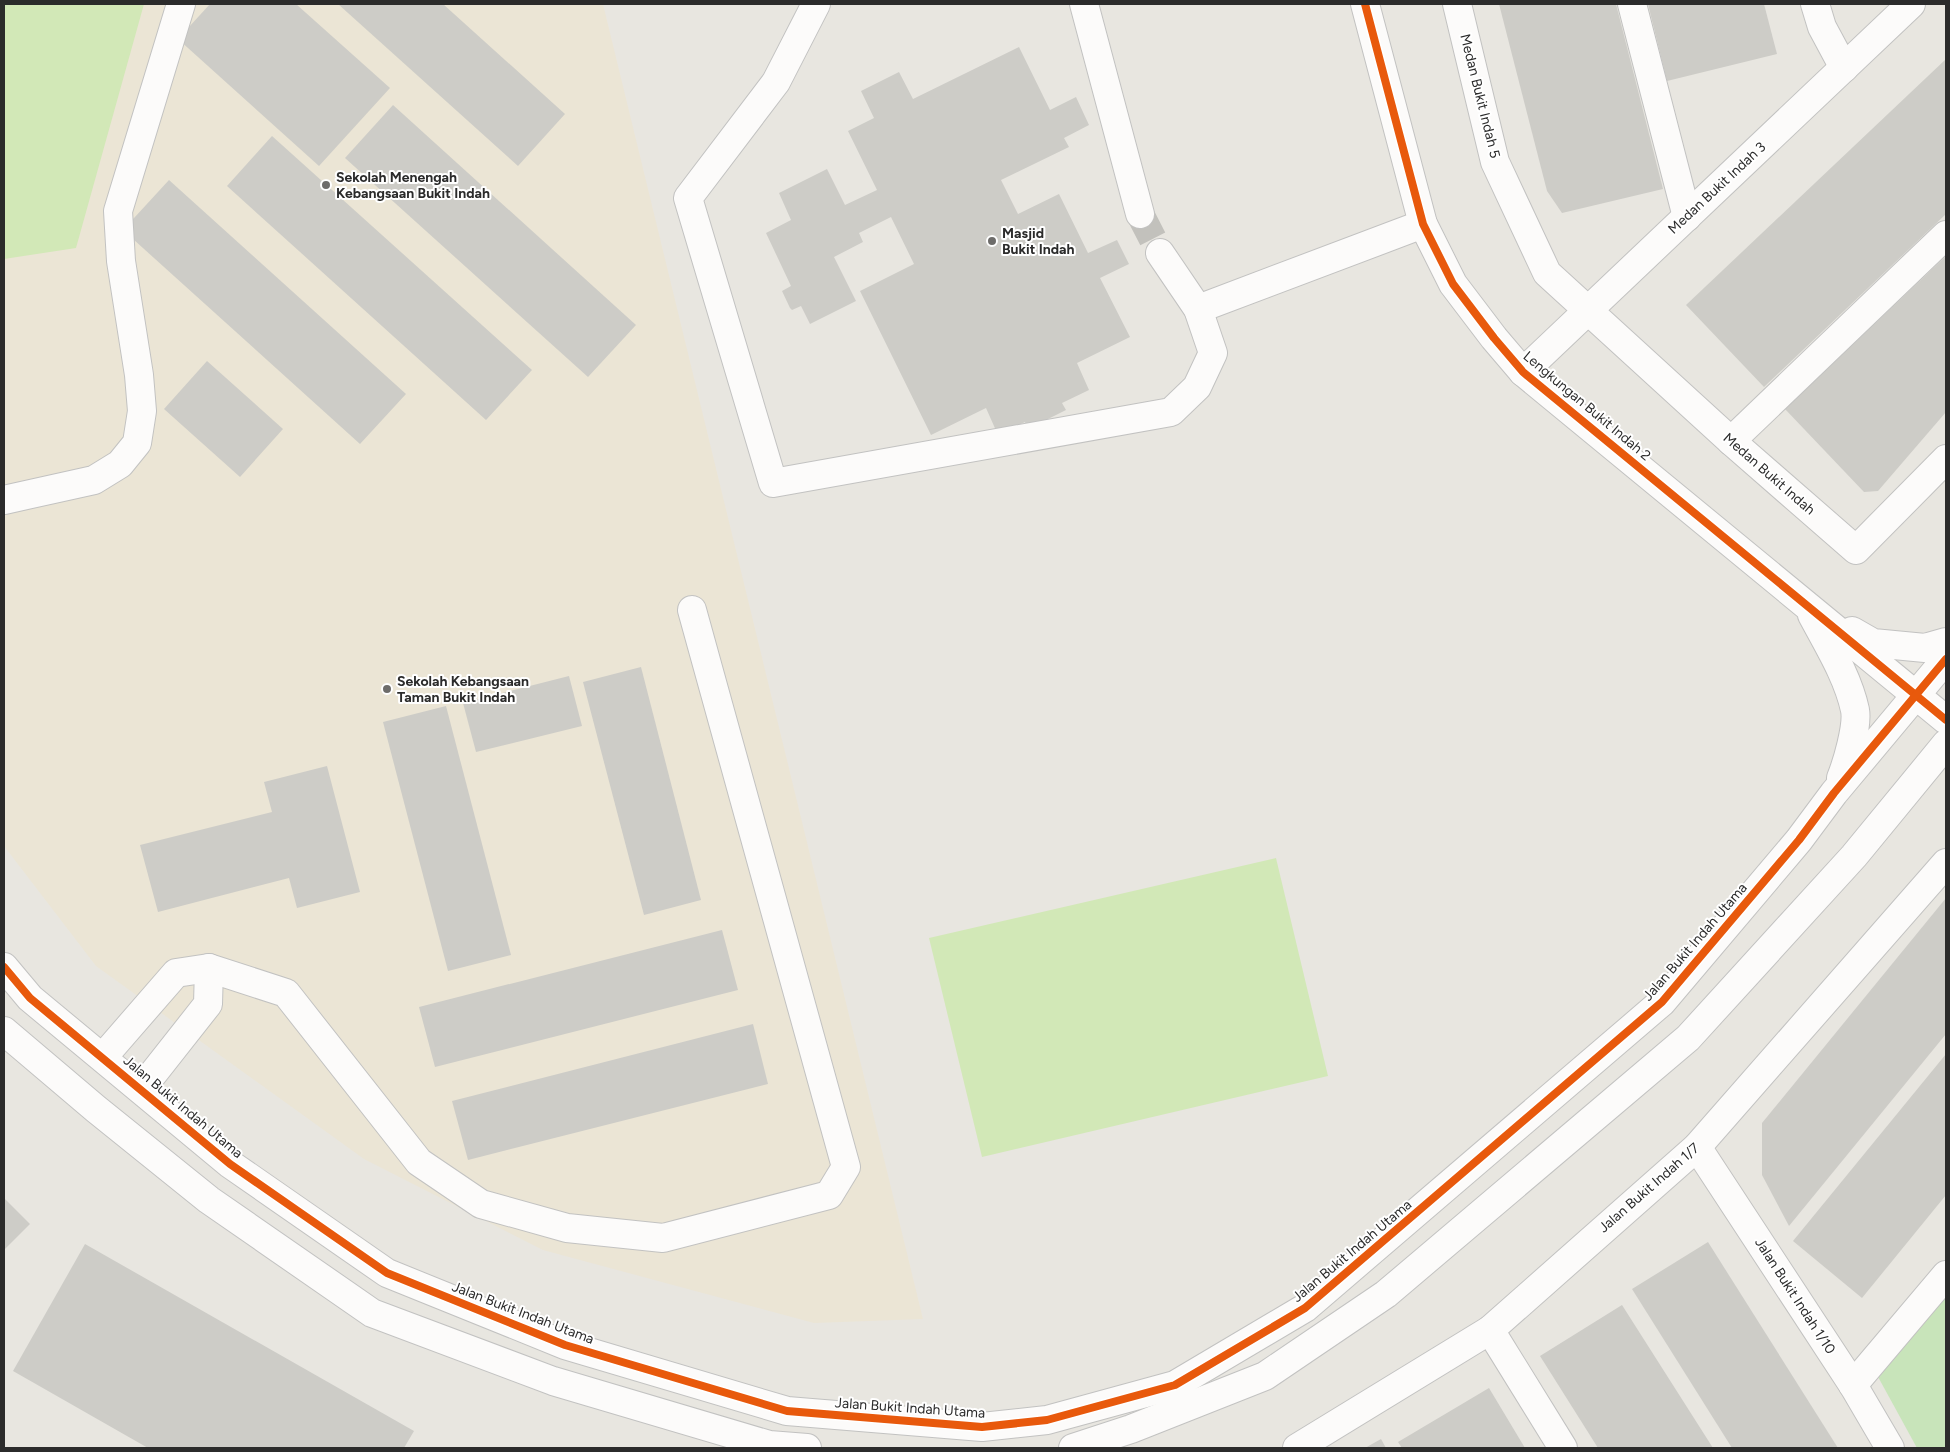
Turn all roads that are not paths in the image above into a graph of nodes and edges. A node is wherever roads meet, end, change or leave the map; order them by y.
1 (181, 4) edge
2 (816, 4) edge
3 (1084, 4) edge
4 (1365, 4) edge
5 (1457, 4) edge
6 (1632, 4) edge
7 (1816, 4) edge
8 (1911, 4) edge
9 (1844, 68) junction
10 (1140, 214) tunnel mouth
11 (1687, 217) junction
12 (1423, 224) junction
13 (1946, 235) edge
14 (1160, 253) tunnel mouth
15 (1198, 310) junction
16 (1587, 311) junction
17 (1523, 372) junction
18 (1731, 441) junction
19 (1946, 459) edge
20 (4, 500) edge
21 (1806, 603) junction
22 (692, 610) dead end
23 (1946, 642) edge
24 (1946, 659) edge
25 (1916, 696) junction
26 (1946, 720) edge
27 (1946, 744) edge
28 (1834, 793) junction
29 (1946, 863) edge
30 (4, 967) edge
31 (209, 968) junction
32 (4, 1031) edge
33 (103, 1057) junction
34 (141, 1089) junction
35 (1697, 1147) junction
36 (1946, 1275) edge
37 (1490, 1330) junction
38 (1853, 1385) junction
39 (981, 1438) edge
40 (807, 1448) edge
41 (1073, 1448) edge
42 (1297, 1448) edge
43 (1563, 1448) edge
44 (1890, 1448) edge

1 - 20 street
2 - 15 street
3 - 10 street
4 - 12 street, Lengkungan Bukit Indah 2
5 - 16 street, Medan Bukit Indah 5
6 - 11 street
7 - 9 street
8 - 9 street, Medan Bukit Indah 3
9 - 11 street, Medan Bukit Indah 3
11 - 16 street, Medan Bukit Indah 3
12 - 15 street
12 - 17 street, Lengkungan Bukit Indah 2
13 - 18 street
14 - 15 street
16 - 17 street, Medan Bukit Indah 3
16 - 18 street, Medan Bukit Indah
17 - 21 street, Lengkungan Bukit Indah 2
18 - 19 street, Medan Bukit Indah
21 - 23 street
21 - 25 street, Lengkungan Bukit Indah 2
21 - 28 street
22 - 31 street
24 - 25 street, Jalan Bukit Indah Utama
25 - 26 street, Lengkungan Bukit Indah 2
25 - 28 street, Jalan Bukit Indah Utama
27 - 41 street
28 - 39 street, Jalan Bukit Indah Utama
29 - 35 street, Jalan Bukit Indah 1/7
30 - 33 street, Jalan Bukit Indah Utama
31 - 33 street
31 - 34 street
32 - 40 street
33 - 34 street, Jalan Bukit Indah Utama
34 - 39 street, Jalan Bukit Indah Utama
35 - 37 street, Jalan Bukit Indah 1/7
35 - 38 street, Jalan Bukit Indah 1/10
36 - 38 street
37 - 42 street, Jalan Bukit Indah 1/7
37 - 43 street
38 - 44 street, Jalan Bukit Indah 1/10

